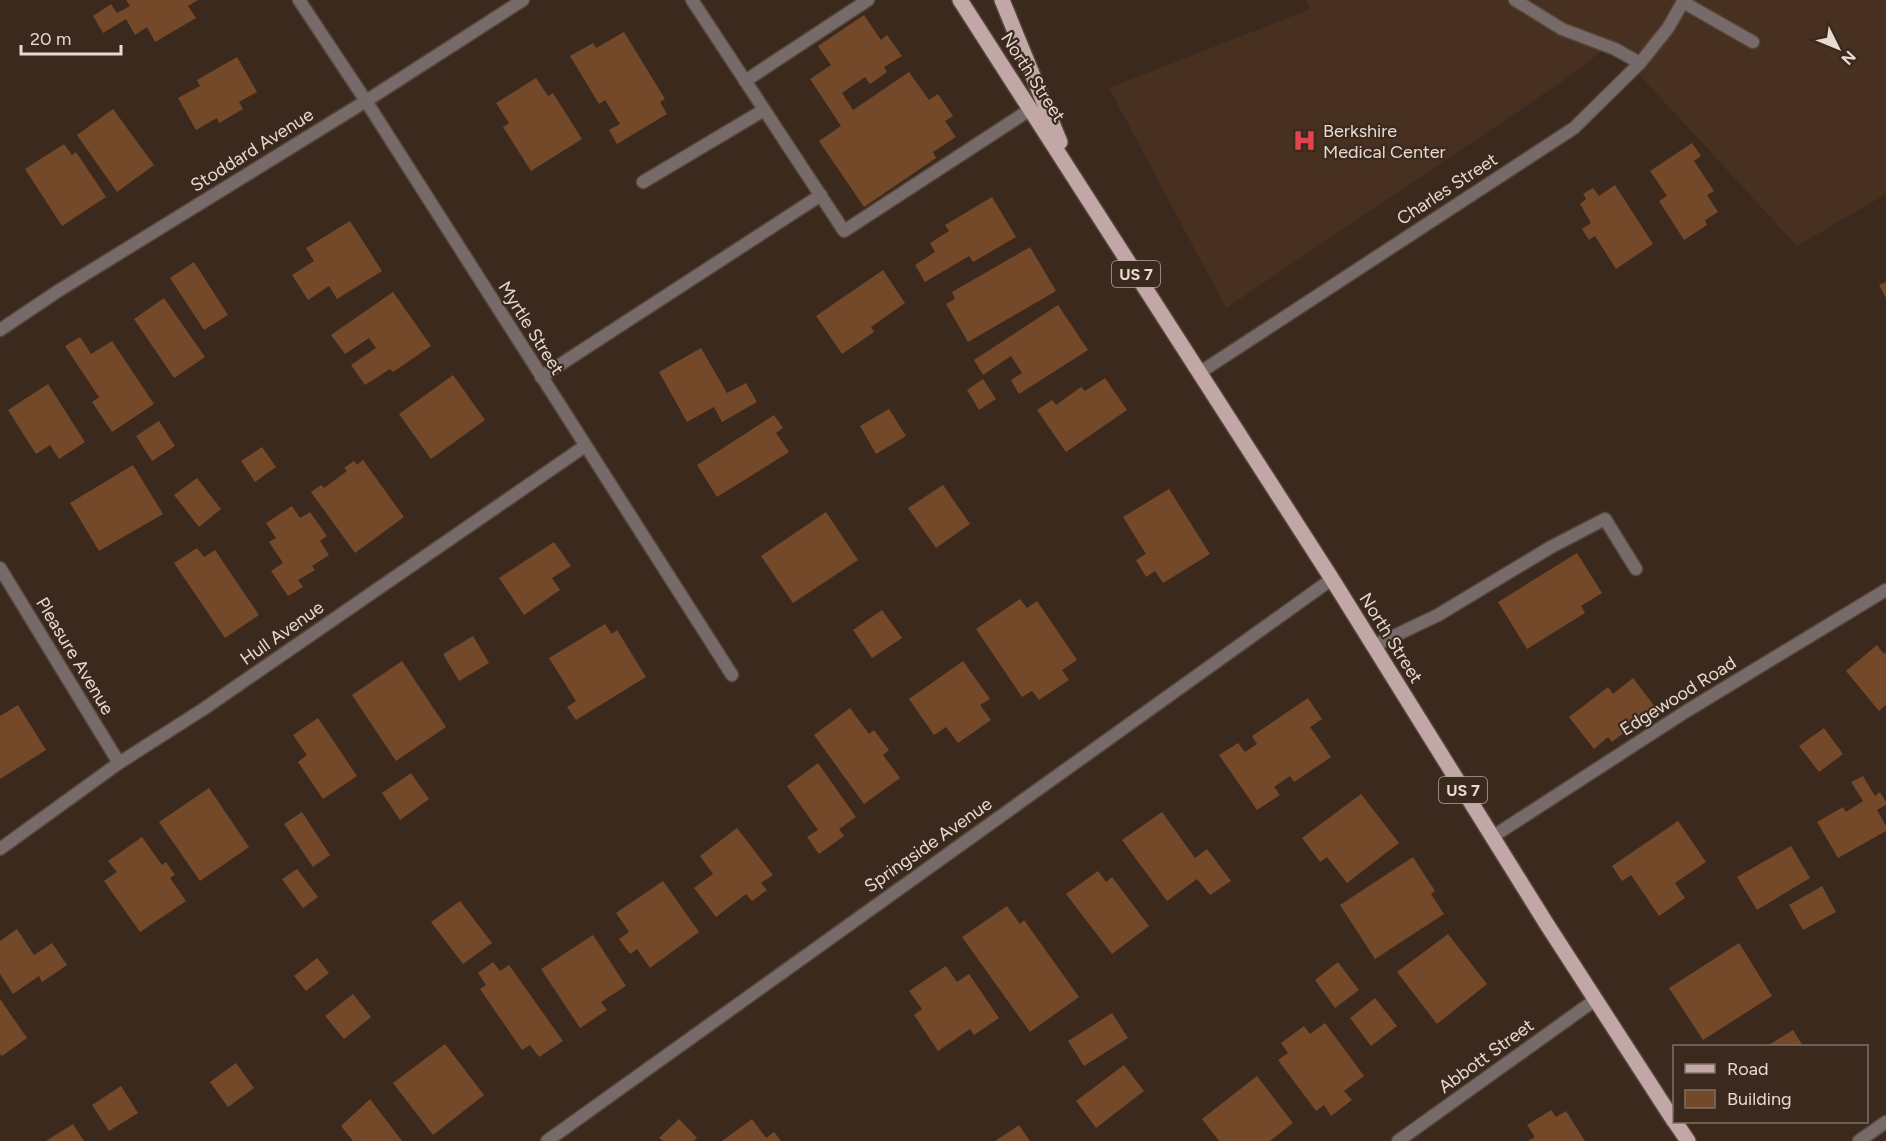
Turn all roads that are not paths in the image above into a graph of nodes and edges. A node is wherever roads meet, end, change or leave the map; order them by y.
1 (299, 0) edge
2 (523, 0) edge
3 (692, 0) edge
4 (868, 0) edge
5 (960, 0) edge
6 (1002, 0) edge
7 (1515, 0) edge
8 (1684, 1) edge
9 (1753, 42) dead end
10 (1640, 63) junction
11 (745, 81) junction
12 (366, 101) junction
13 (1031, 109) junction
14 (764, 110) junction
15 (1074, 175) junction
16 (643, 182) dead end
17 (821, 195) junction
18 (0, 330) edge
19 (1199, 373) junction
20 (541, 377) junction
21 (585, 446) junction
22 (0, 568) edge
23 (1636, 568) dead end
24 (1332, 579) junction
25 (1886, 590) edge
26 (1373, 646) junction
27 (732, 675) dead end
28 (119, 763) junction
29 (1492, 837) junction
30 (0, 849) edge
31 (1595, 1000) junction
32 (1673, 1118) edge
33 (1886, 1122) edge
34 (1676, 1123) edge
35 (547, 1141) edge
36 (1398, 1141) edge
37 (1688, 1141) edge
38 (1859, 1141) edge

1 - 12 street, Myrtle Street
2 - 12 street, Stoddard Avenue
3 - 11 street
4 - 11 street
5 - 13 main road, North Street / US 7
6 - 15 main road, North Street
7 - 10 street
8 - 9 street
8 - 10 street, Charles Street
10 - 19 street, Charles Street
11 - 14 street
12 - 18 street, Stoddard Avenue
12 - 20 street, Myrtle Street
13 - 15 main road, North Street / US 7
13 - 17 street
14 - 16 street
14 - 17 street
15 - 19 main road, North Street / US 7
17 - 20 street
19 - 24 main road, North Street / US 7
20 - 21 street, Myrtle Street
21 - 27 street, Myrtle Street
21 - 28 street, Hull Avenue
22 - 28 street, Pleasure Avenue
23 - 26 street
24 - 26 main road, North Street / US 7
24 - 35 street, Springside Avenue
25 - 29 street, Edgewood Road
26 - 29 main road, North Street / US 7
28 - 30 street, Hull Avenue
29 - 31 main road, North Street / US 7
31 - 32 main road, North Street / US 7
31 - 36 street, Abbott Street
33 - 38 street
34 - 37 main road, North Street / US 7

